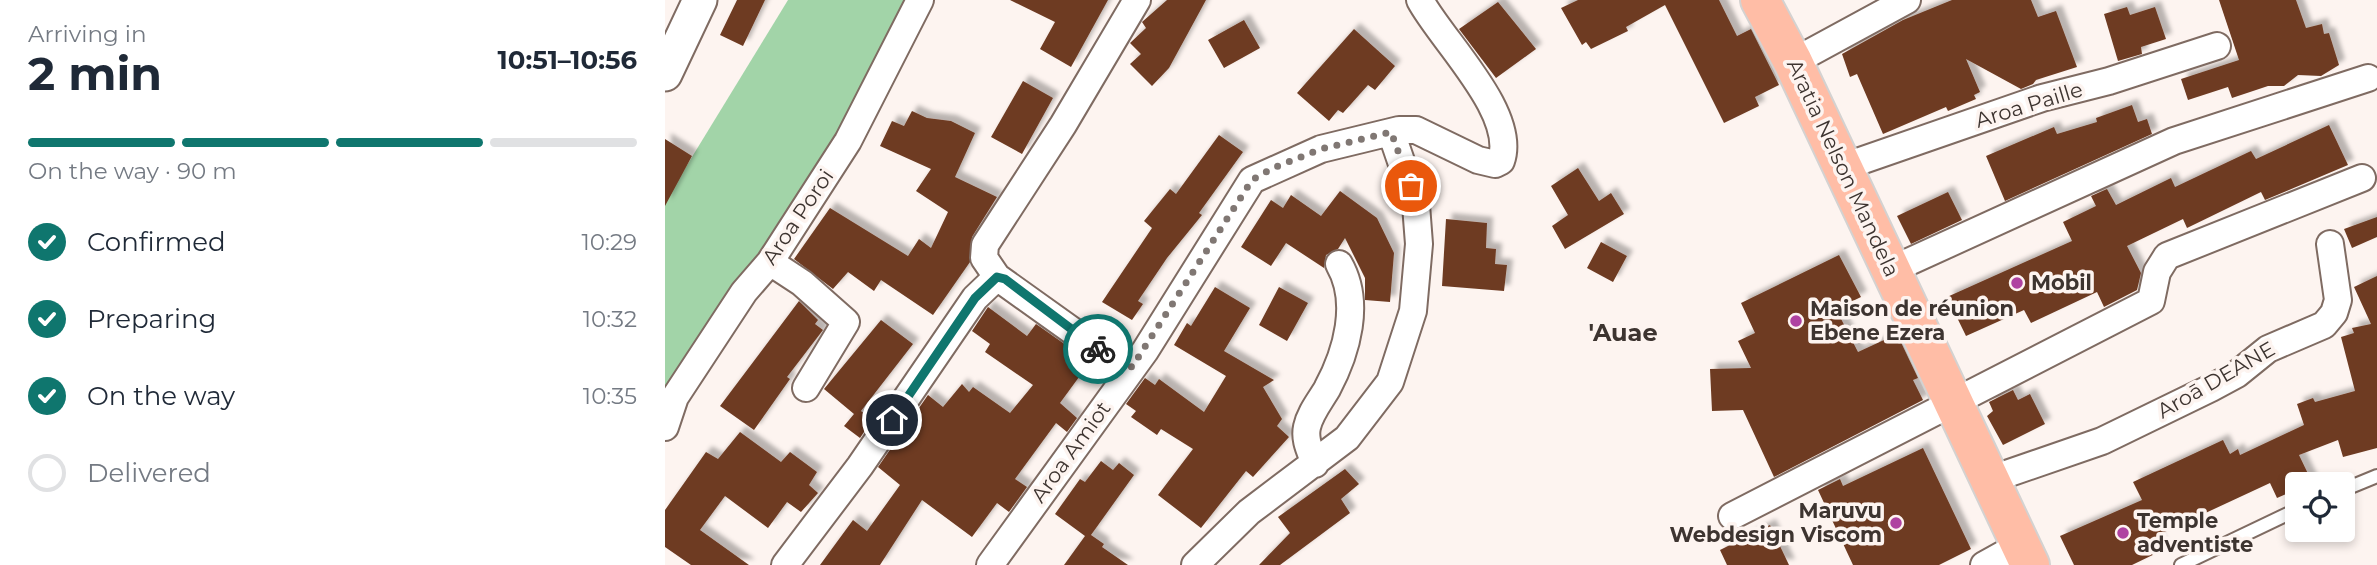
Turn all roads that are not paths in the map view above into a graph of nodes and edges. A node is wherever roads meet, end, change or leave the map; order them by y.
1 (700, 0) edge
2 (920, 0) edge
3 (1137, 0) edge
4 (1420, 0) edge
5 (1760, 0) edge
6 (1878, 0) edge
7 (1907, 0) edge
8 (2217, 46) dead end
9 (1789, 55) junction
10 (665, 74) edge
11 (2368, 78) dead end
12 (1391, 132) junction
13 (1843, 167) junction
14 (2362, 178) dead end
15 (2330, 244) dead end
16 (770, 262) junction
17 (1339, 264) dead end
18 (1891, 270) junction
19 (997, 277) junction
20 (1132, 367) junction
21 (806, 388) dead end
22 (1952, 401) junction
23 (665, 427) edge
24 (1315, 464) junction
25 (2377, 476) edge
26 (1989, 480) junction
27 (2355, 485) edge
28 (2285, 515) edge
29 (1732, 516) dead end
30 (2025, 555) edge
31 (785, 565) edge
32 (990, 565) edge
33 (1195, 565) edge
34 (1984, 565) edge
35 (2181, 565) edge

1 - 10 street
2 - 16 street, Aroa Poroi
3 - 19 street
4 - 12 street, Aroa Amiot
5 - 9 main road, Aratia Nelson Mandela
6 - 9 street
7 - 9 street
8 - 13 street, Aroa Paille
9 - 13 main road, Aratia Nelson Mandela
11 - 18 street
12 - 20 street, Aroa Amiot
12 - 24 street
13 - 18 main road, Aratia Nelson Mandela
14 - 22 street
15 - 26 street, Aroā DEANE
16 - 21 street
16 - 23 street, Aroa Poroi
17 - 24 street
18 - 22 main road, Aratia Nelson Mandela
19 - 20 street
19 - 31 street
20 - 32 street, Aroa Amiot
22 - 26 main road, Aratia Nelson Mandela
22 - 29 street
24 - 33 street
25 - 27 lane
26 - 30 main road, Aratia Nelson Mandela
28 - 35 lane
30 - 34 street

